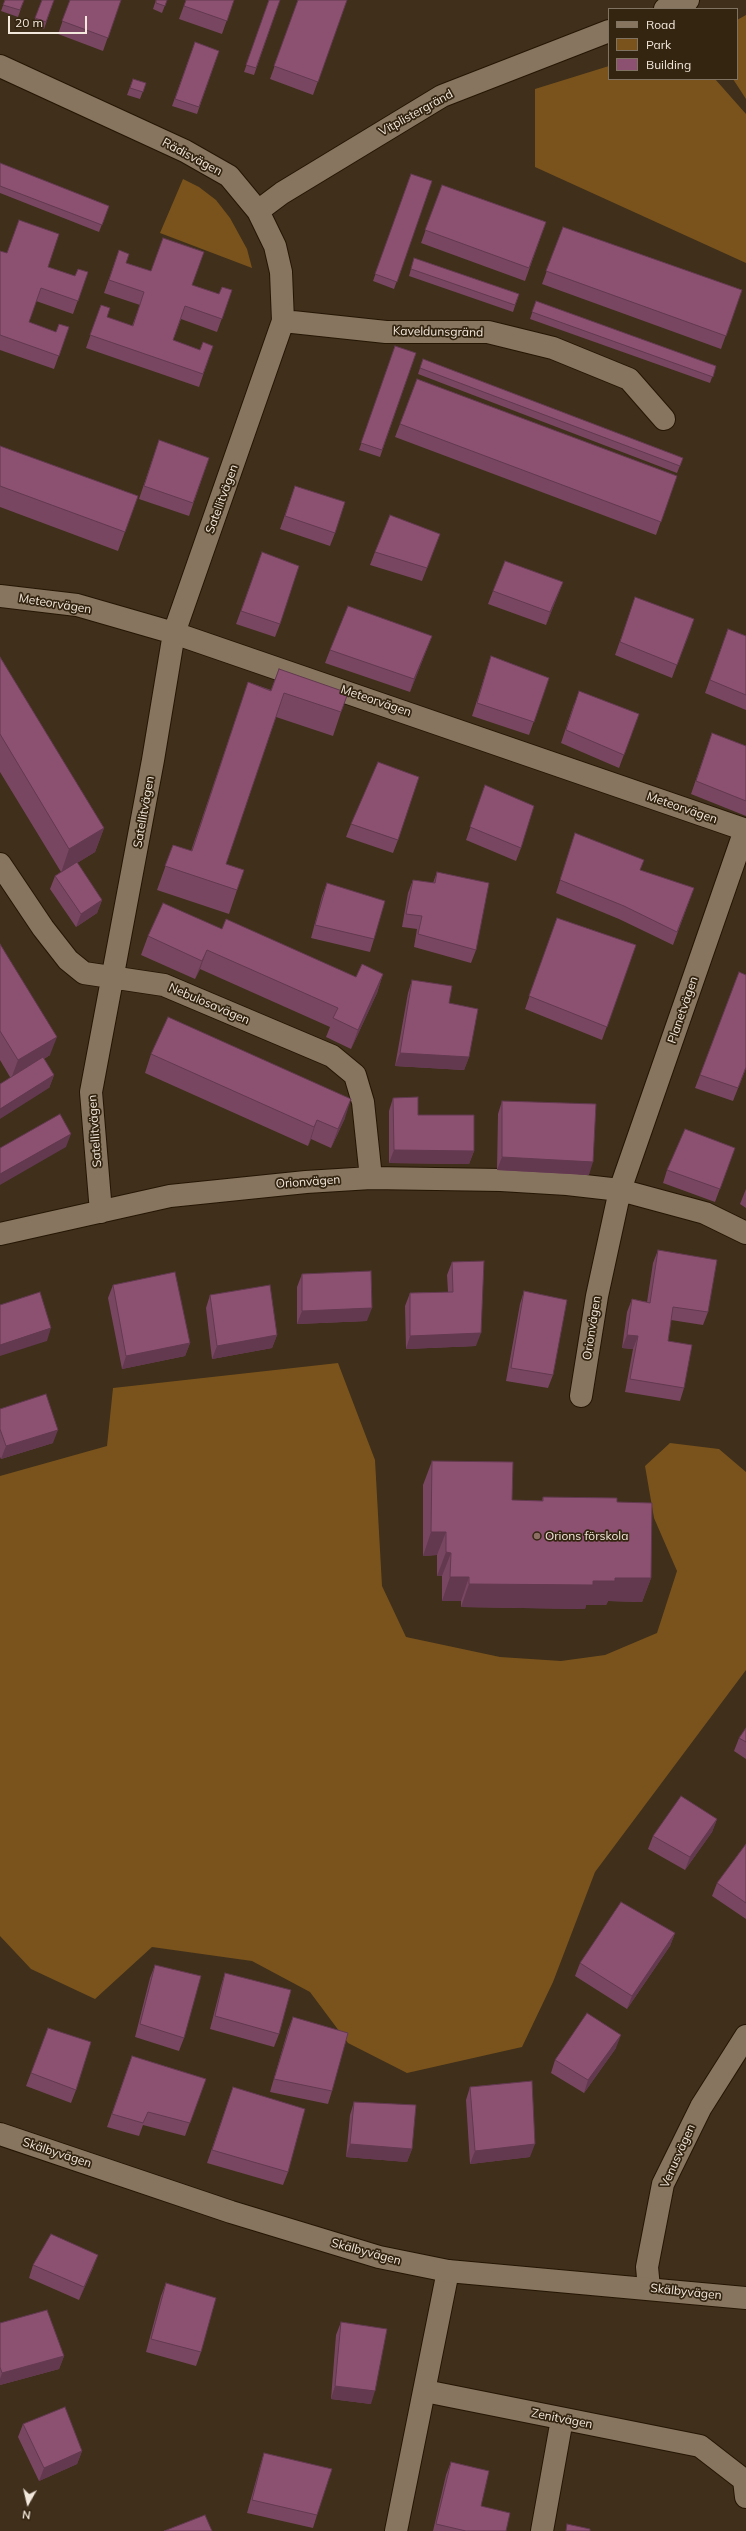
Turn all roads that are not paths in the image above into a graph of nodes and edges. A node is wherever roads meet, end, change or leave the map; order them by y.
1 (688, 0) edge
2 (668, 8) edge
3 (608, 31) edge
4 (0, 66) edge
5 (258, 211) junction
6 (283, 321) junction
7 (664, 419) dead end
8 (250, 422) joint
9 (0, 596) edge
10 (174, 633) junction
11 (746, 830) edge
12 (0, 864) edge
13 (113, 978) junction
14 (371, 1178) junction
15 (620, 1190) junction
16 (101, 1212) junction
17 (746, 1233) edge
18 (0, 1234) edge
19 (582, 1396) dead end
20 (746, 2036) edge
21 (0, 2134) edge
22 (448, 2271) junction
23 (649, 2288) junction
24 (746, 2298) edge
25 (425, 2391) junction
26 (562, 2419) junction
27 (746, 2497) edge
28 (396, 2531) edge
29 (542, 2531) edge

1 - 2 street
3 - 5 street, Vitplistergränd
4 - 5 street, Rädisvägen
5 - 6 street, Rädisvägen
6 - 7 street, Kaveldunsgränd
6 - 8 street, Rädisvägen
8 - 10 street, Satellitvägen
9 - 10 street, Meteorvägen
10 - 11 street, Meteorvägen
10 - 13 street, Satellitvägen
11 - 15 street, Planetvägen
12 - 13 street, Nebulosavägen
13 - 14 street, Nebulosavägen
13 - 16 street, Satellitvägen
14 - 15 street, Orionvägen
14 - 16 street, Orionvägen
15 - 17 street, Orionvägen
15 - 19 street, Orionvägen
16 - 18 street, Orionvägen
20 - 23 street, Venusvägen
21 - 22 street, Skälbyvägen
22 - 23 street, Skälbyvägen
22 - 25 street
23 - 24 street, Skälbyvägen
25 - 26 street, Zenitvägen
25 - 28 street
26 - 27 street, Zenitvägen
26 - 29 street

